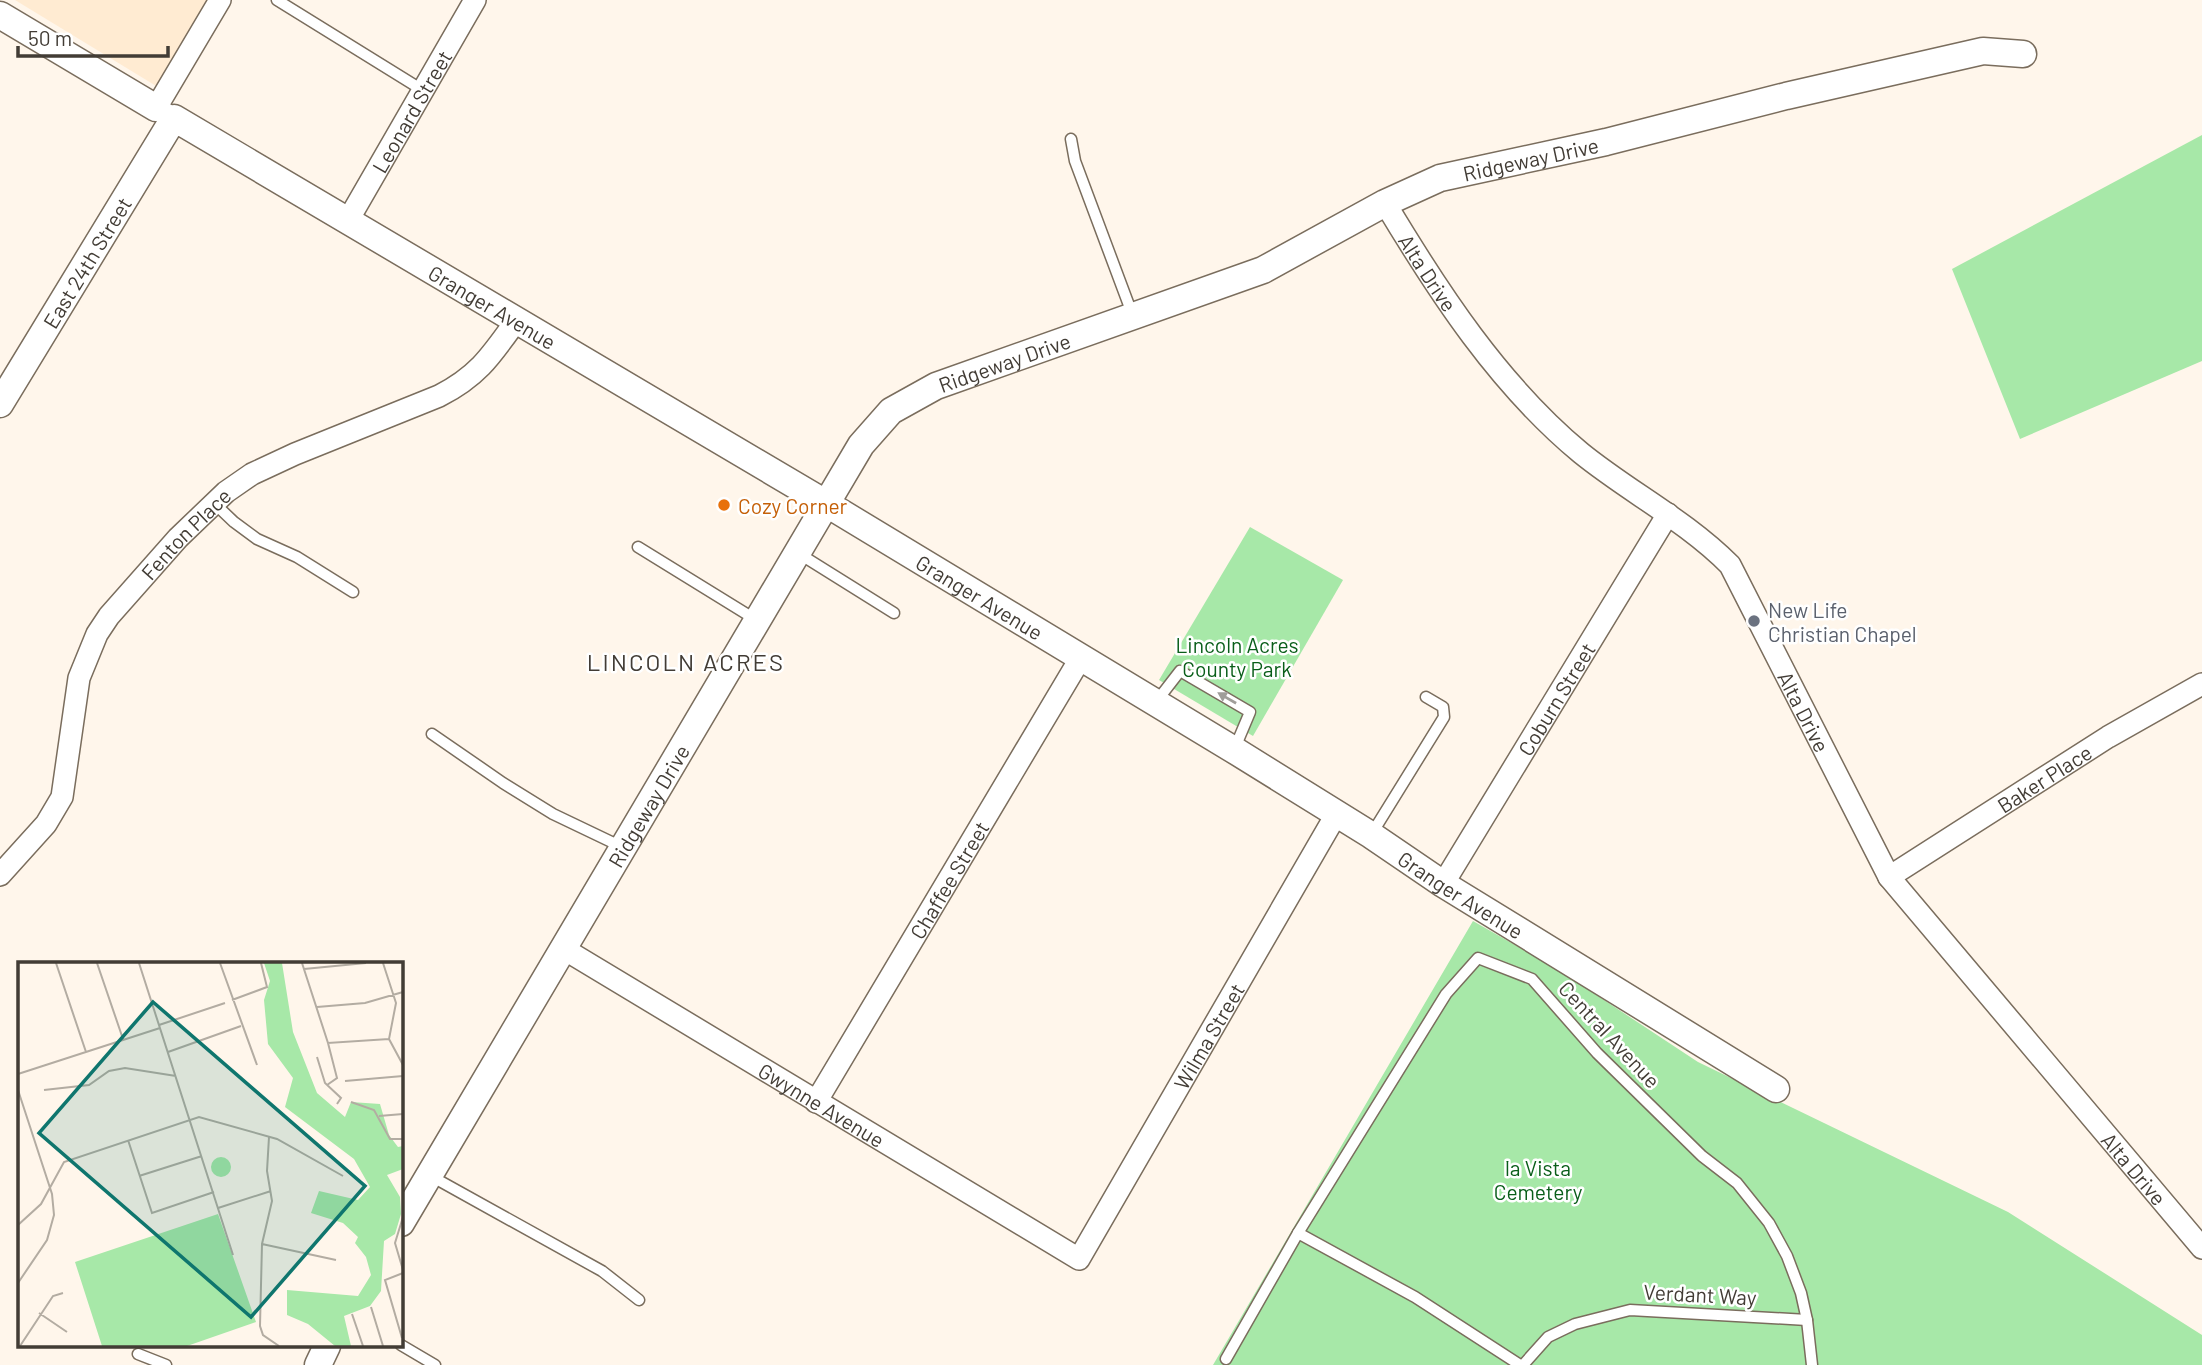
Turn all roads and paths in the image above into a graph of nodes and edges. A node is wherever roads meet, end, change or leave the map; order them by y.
1 (220, 0) edge
2 (277, 0) edge
3 (475, 0) edge
4 (0, 15) edge
5 (2023, 54) dead end
6 (425, 90) junction
7 (165, 113) junction
8 (1071, 139) dead end
9 (1385, 203) junction
10 (346, 222) junction
11 (1133, 316) junction
12 (516, 321) junction
13 (8, 375) edge
14 (0, 404) edge
15 (214, 503) junction
16 (827, 504) junction
17 (1668, 514) junction
18 (638, 547) dead end
19 (798, 553) junction
20 (353, 592) dead end
21 (894, 613) dead end
22 (758, 621) junction
23 (1080, 659) junction
24 (2202, 684) edge
25 (1426, 697) dead end
26 (1155, 703) junction
27 (432, 734) dead end
28 (1234, 750) junction
29 (1337, 813) junction
30 (1371, 835) junction
31 (624, 848) junction
32 (0, 875) edge
33 (1889, 877) junction
34 (1443, 884) junction
35 (564, 949) junction
36 (1776, 1089) dead end
37 (816, 1102) junction
38 (429, 1175) junction
39 (402, 1221) edge
40 (1298, 1233) junction
41 (2202, 1248) edge
42 (1079, 1259) joint
43 (639, 1300) dead end
44 (1807, 1320) junction
45 (402, 1346) edge
46 (326, 1348) edge
47 (138, 1354) dead end
48 (1226, 1359) dead end
49 (166, 1365) edge
50 (317, 1365) edge
51 (435, 1365) edge
52 (1522, 1365) edge
53 (1812, 1365) edge

1 - 7 street, East 24th Street
2 - 6 lane
3 - 6 street, Leonard Street
4 - 7 street, Granger Avenue
5 - 9 street, Ridgeway Drive
6 - 10 street, Leonard Street
7 - 10 street, Granger Avenue
7 - 13 street, East 24th Street
8 - 11 lane
9 - 11 street, Ridgeway Drive
9 - 17 street, Alta Drive
10 - 12 street, Granger Avenue
11 - 16 street, Ridgeway Drive
12 - 15 street, Fenton Place
12 - 16 street, Granger Avenue
13 - 14 street, East 24th Street
15 - 20 lane
15 - 32 street, Fenton Place
16 - 19 street, Ridgeway Drive
16 - 23 street, Granger Avenue
17 - 33 street, Alta Drive
17 - 34 street, Coburn Street
18 - 22 lane
19 - 21 lane
19 - 22 street, Ridgeway Drive
22 - 31 street, Ridgeway Drive
23 - 26 street, Granger Avenue
23 - 37 street, Chaffee Street
24 - 33 street, Baker Place
25 - 30 lane
26 - 28 street, Granger Avenue
28 -> 26 lane
27 - 31 lane
28 - 29 street, Granger Avenue
29 - 30 street, Granger Avenue
29 - 42 street, Wilma Street
30 - 34 street, Granger Avenue
31 - 35 street, Ridgeway Drive
33 - 41 street, Alta Drive
34 - 36 street, Granger Avenue
35 - 37 street, Gwynne Avenue
35 - 38 street, Ridgeway Drive
37 - 42 street, Gwynne Avenue
38 - 39 street, Ridgeway Drive
38 - 43 lane
40 - 44 lane, Central Avenue
40 - 48 lane
40 - 52 lane
44 - 52 lane, Verdant Way
44 - 53 lane, Central Avenue
45 - 51 lane
46 - 50 street
47 - 49 lane

